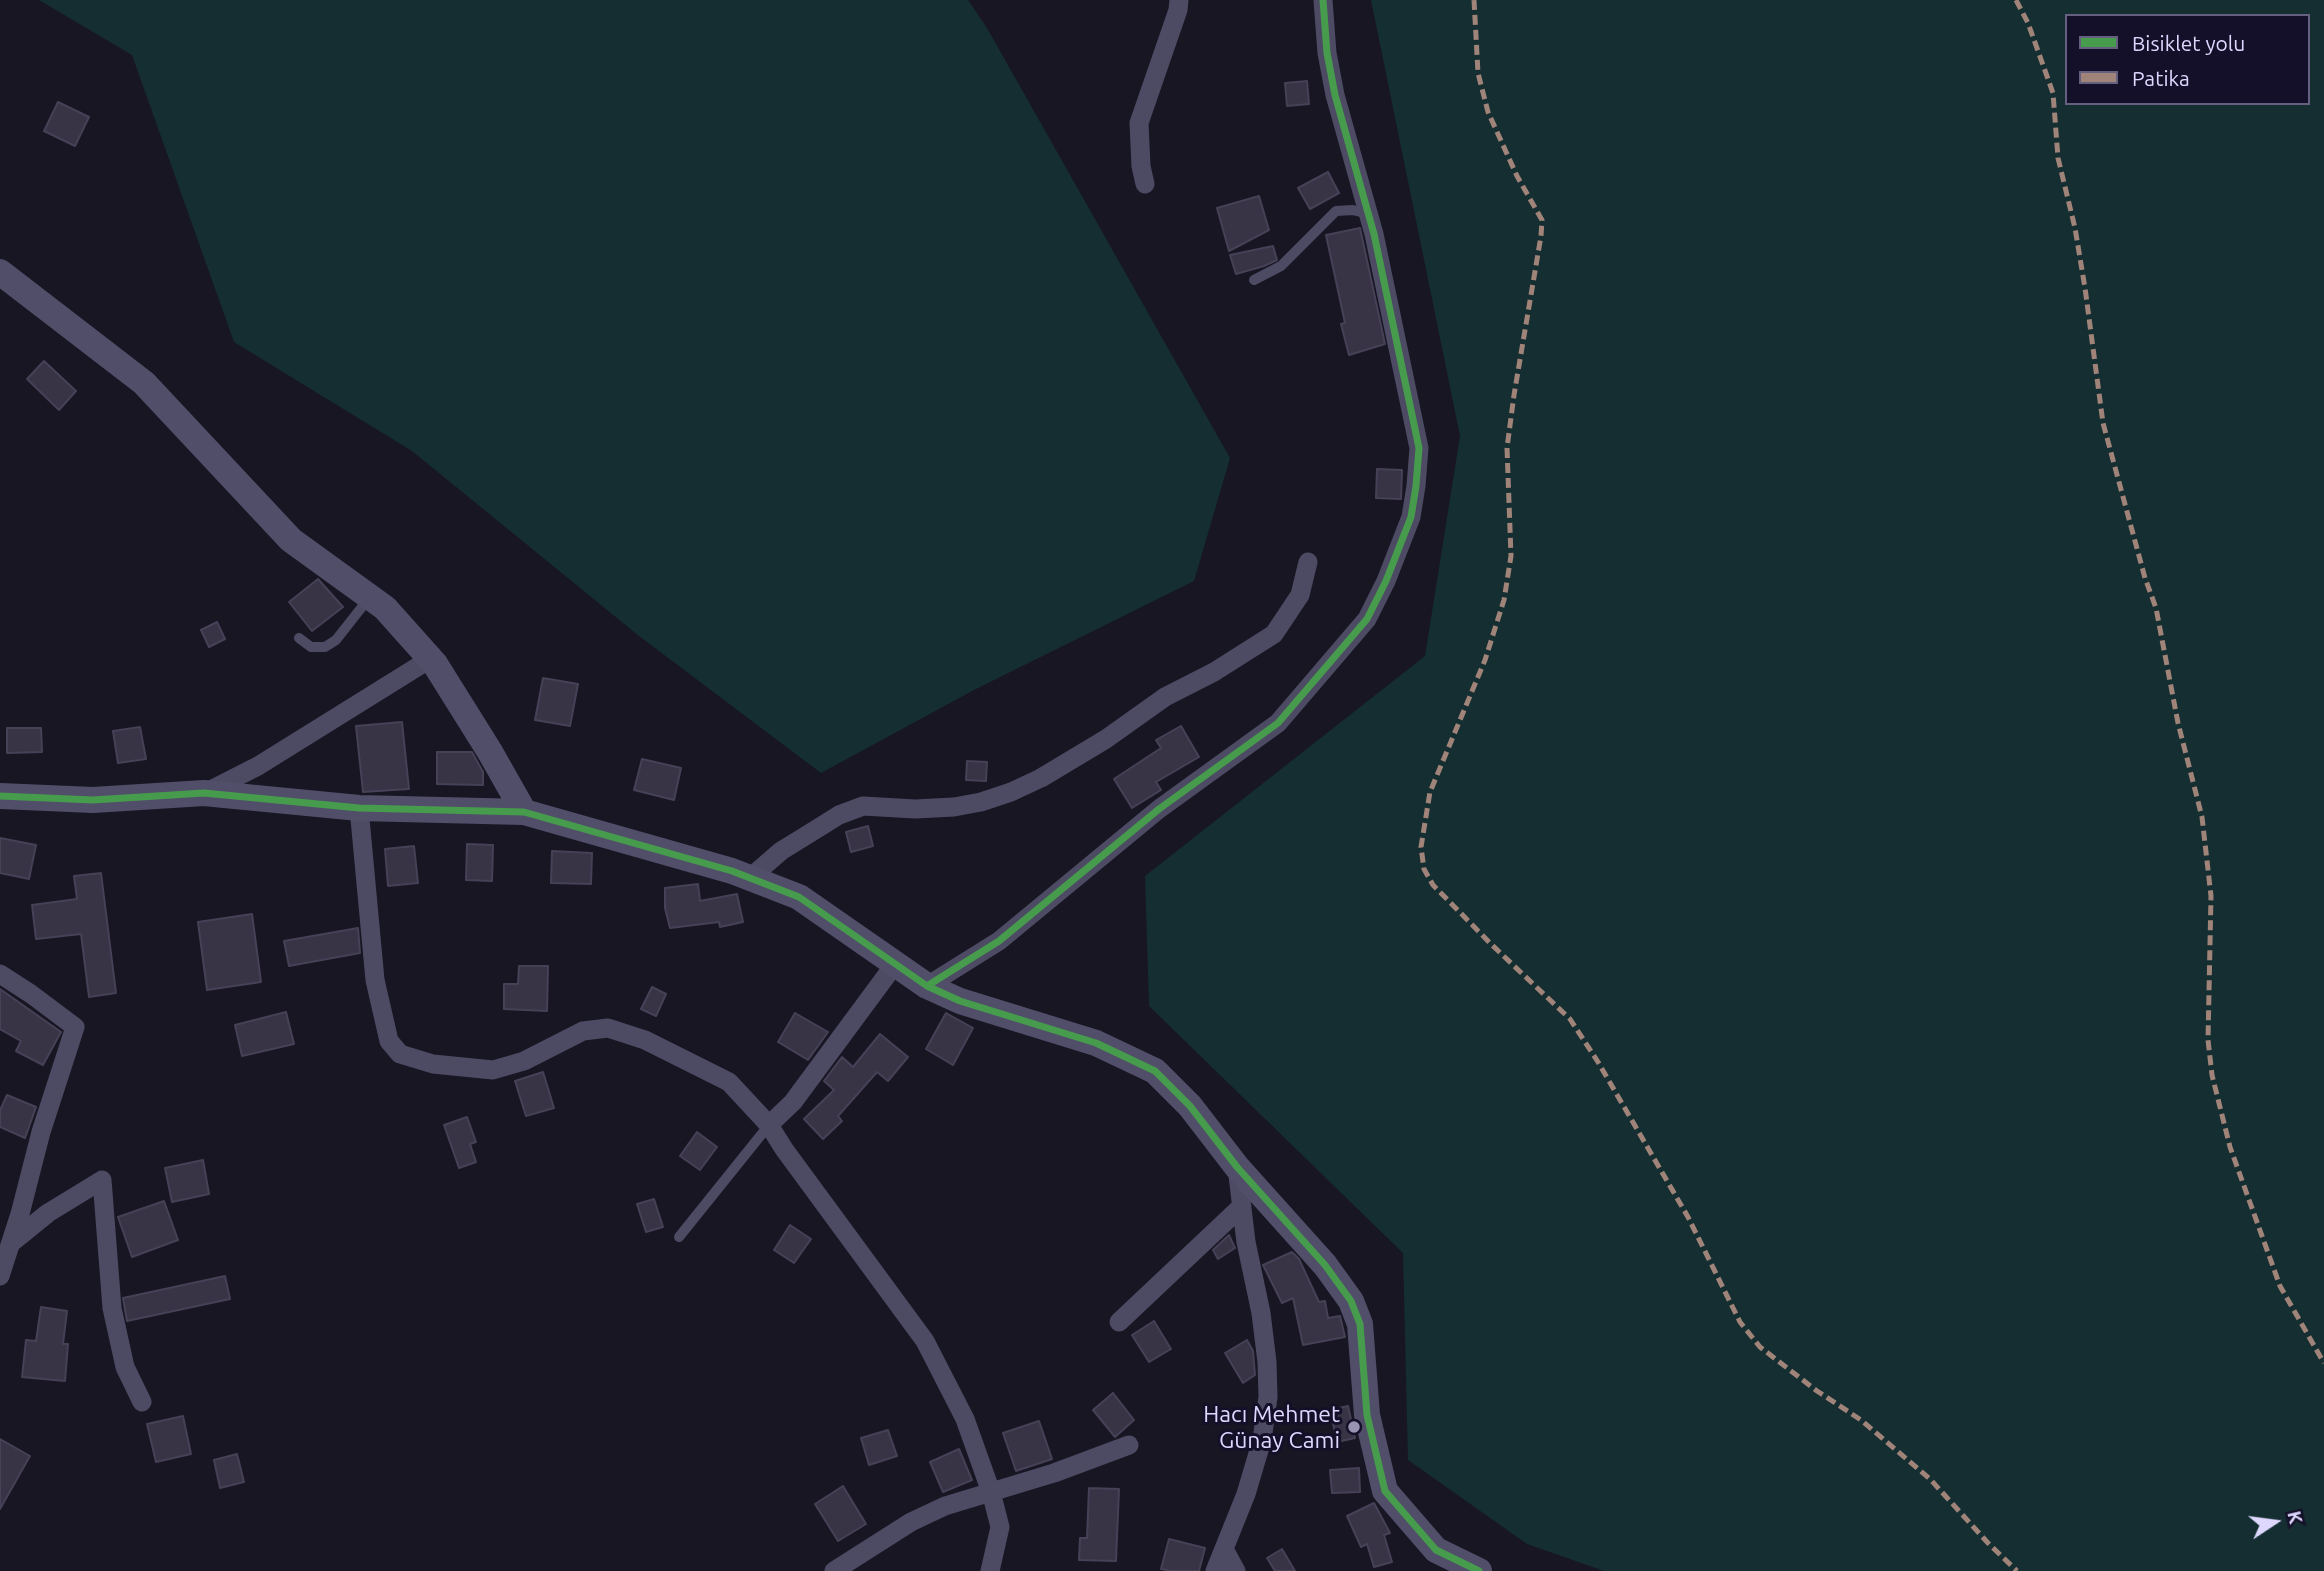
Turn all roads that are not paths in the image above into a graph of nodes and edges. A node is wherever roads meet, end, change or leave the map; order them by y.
1 (1179, 0) edge
2 (1322, 0) edge
3 (1145, 184) dead end
4 (1368, 214) junction
5 (0, 272) edge
6 (1254, 280) dead end
7 (1308, 562) dead end
8 (370, 597) junction
9 (299, 638) dead end
10 (430, 659) junction
11 (204, 793) junction
12 (0, 796) edge
13 (359, 808) junction
14 (524, 812) junction
15 (750, 878) junction
16 (895, 964) junction
17 (0, 974) edge
18 (927, 986) junction
19 (769, 1125) junction
20 (1237, 1167) junction
21 (1242, 1206) junction
22 (679, 1237) dead end
23 (11, 1243) junction
24 (0, 1276) edge
25 (1119, 1322) dead end
26 (142, 1402) dead end
27 (1129, 1446) dead end
28 (990, 1492) junction
29 (1224, 1549) junction
30 (834, 1571) edge
31 (990, 1571) edge
32 (1215, 1571) edge
33 (1236, 1571) edge
34 (1479, 1571) edge

1 - 3 street
2 - 4 street
4 - 6 lane
4 - 18 street
5 - 8 street
7 - 15 street
8 - 9 lane
8 - 10 street
10 - 11 street
10 - 14 street
11 - 12 street
11 - 13 street
13 - 14 street
13 - 19 street
14 - 15 street
15 - 16 street
16 - 18 street
16 - 19 street
17 - 23 street
18 - 20 street
19 - 22 lane
19 - 28 street
20 - 21 street
20 - 34 street
21 - 25 street
21 - 29 street
23 - 24 street
23 - 26 street
27 - 28 street
28 - 30 street
28 - 31 street
29 - 32 street
29 - 33 street

